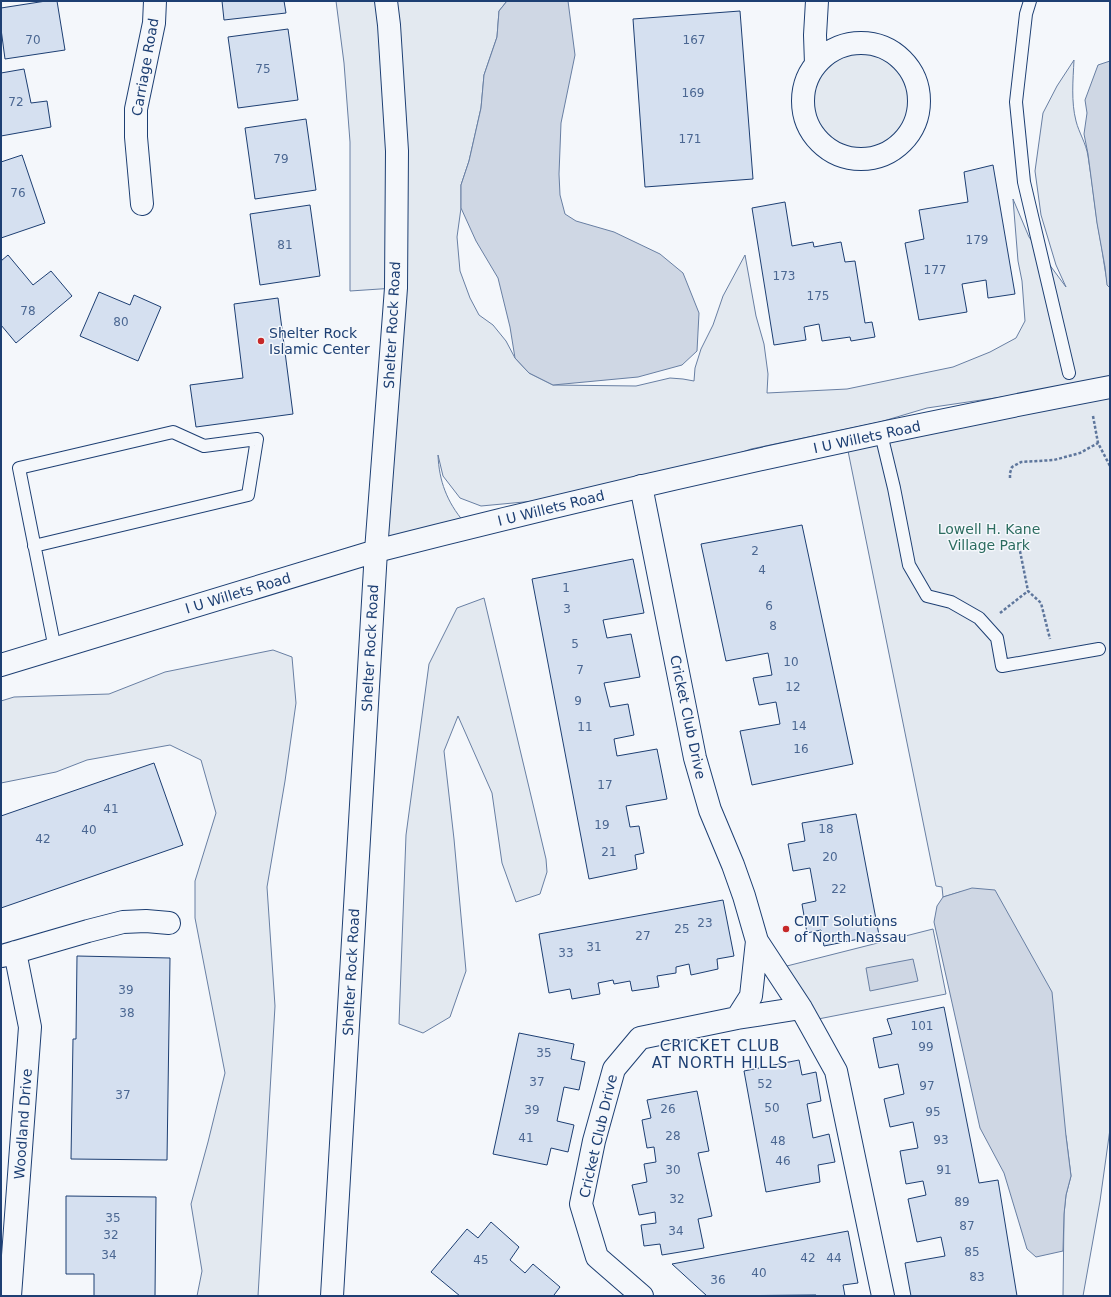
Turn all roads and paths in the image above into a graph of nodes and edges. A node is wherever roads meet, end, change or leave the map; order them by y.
1 (155, 1) edge
2 (386, 1) edge
3 (818, 1) edge
4 (1030, 1) edge
5 (816, 64) junction
6 (142, 204) dead end
7 (1070, 373) dead end
8 (1110, 387) edge
9 (1092, 410) dead end
10 (881, 434) junction
11 (1098, 443) junction
12 (1110, 466) edge
13 (1010, 478) dead end
14 (641, 486) junction
15 (34, 546) junction
16 (1020, 551) dead end
17 (376, 552) junction
18 (1028, 591) junction
19 (985, 625) junction
20 (55, 649) junction
21 (1099, 649) dead end
22 (1053, 657) junction
23 (1, 665) edge
24 (169, 923) dead end
25 (757, 941) junction
26 (8, 954) edge
27 (802, 1008) junction
28 (737, 1018) junction
29 (10, 1296) edge
30 (332, 1296) edge
31 (642, 1296) edge
32 (884, 1296) edge

1 - 6 street, Carriage Road
2 - 17 street, Shelter Rock Road
3 - 5 street
4 - 7 lane
5 - 5 street
8 - 10 street, I U Willets Road
9 - 11 path
10 - 14 street, I U Willets Road
10 - 19 lane
11 - 12 path
11 - 13 path
14 - 17 street, I U Willets Road
14 - 25 street, Cricket Club Drive
15 - 15 lane
15 - 20 lane
16 - 18 path
17 - 20 street, I U Willets Road
17 - 30 street, Shelter Rock Road
18 - 19 path
18 - 22 path
19 - 22 lane
20 - 23 street, I U Willets Road
21 - 22 lane
24 - 26 street
25 - 27 street, Cricket Club Drive
25 - 28 street, Cricket Club Drive
26 - 29 street, Woodland Drive
27 - 28 street, Cricket Club Drive
27 - 32 street, Cricket Club Drive
28 - 31 street, Cricket Club Drive

